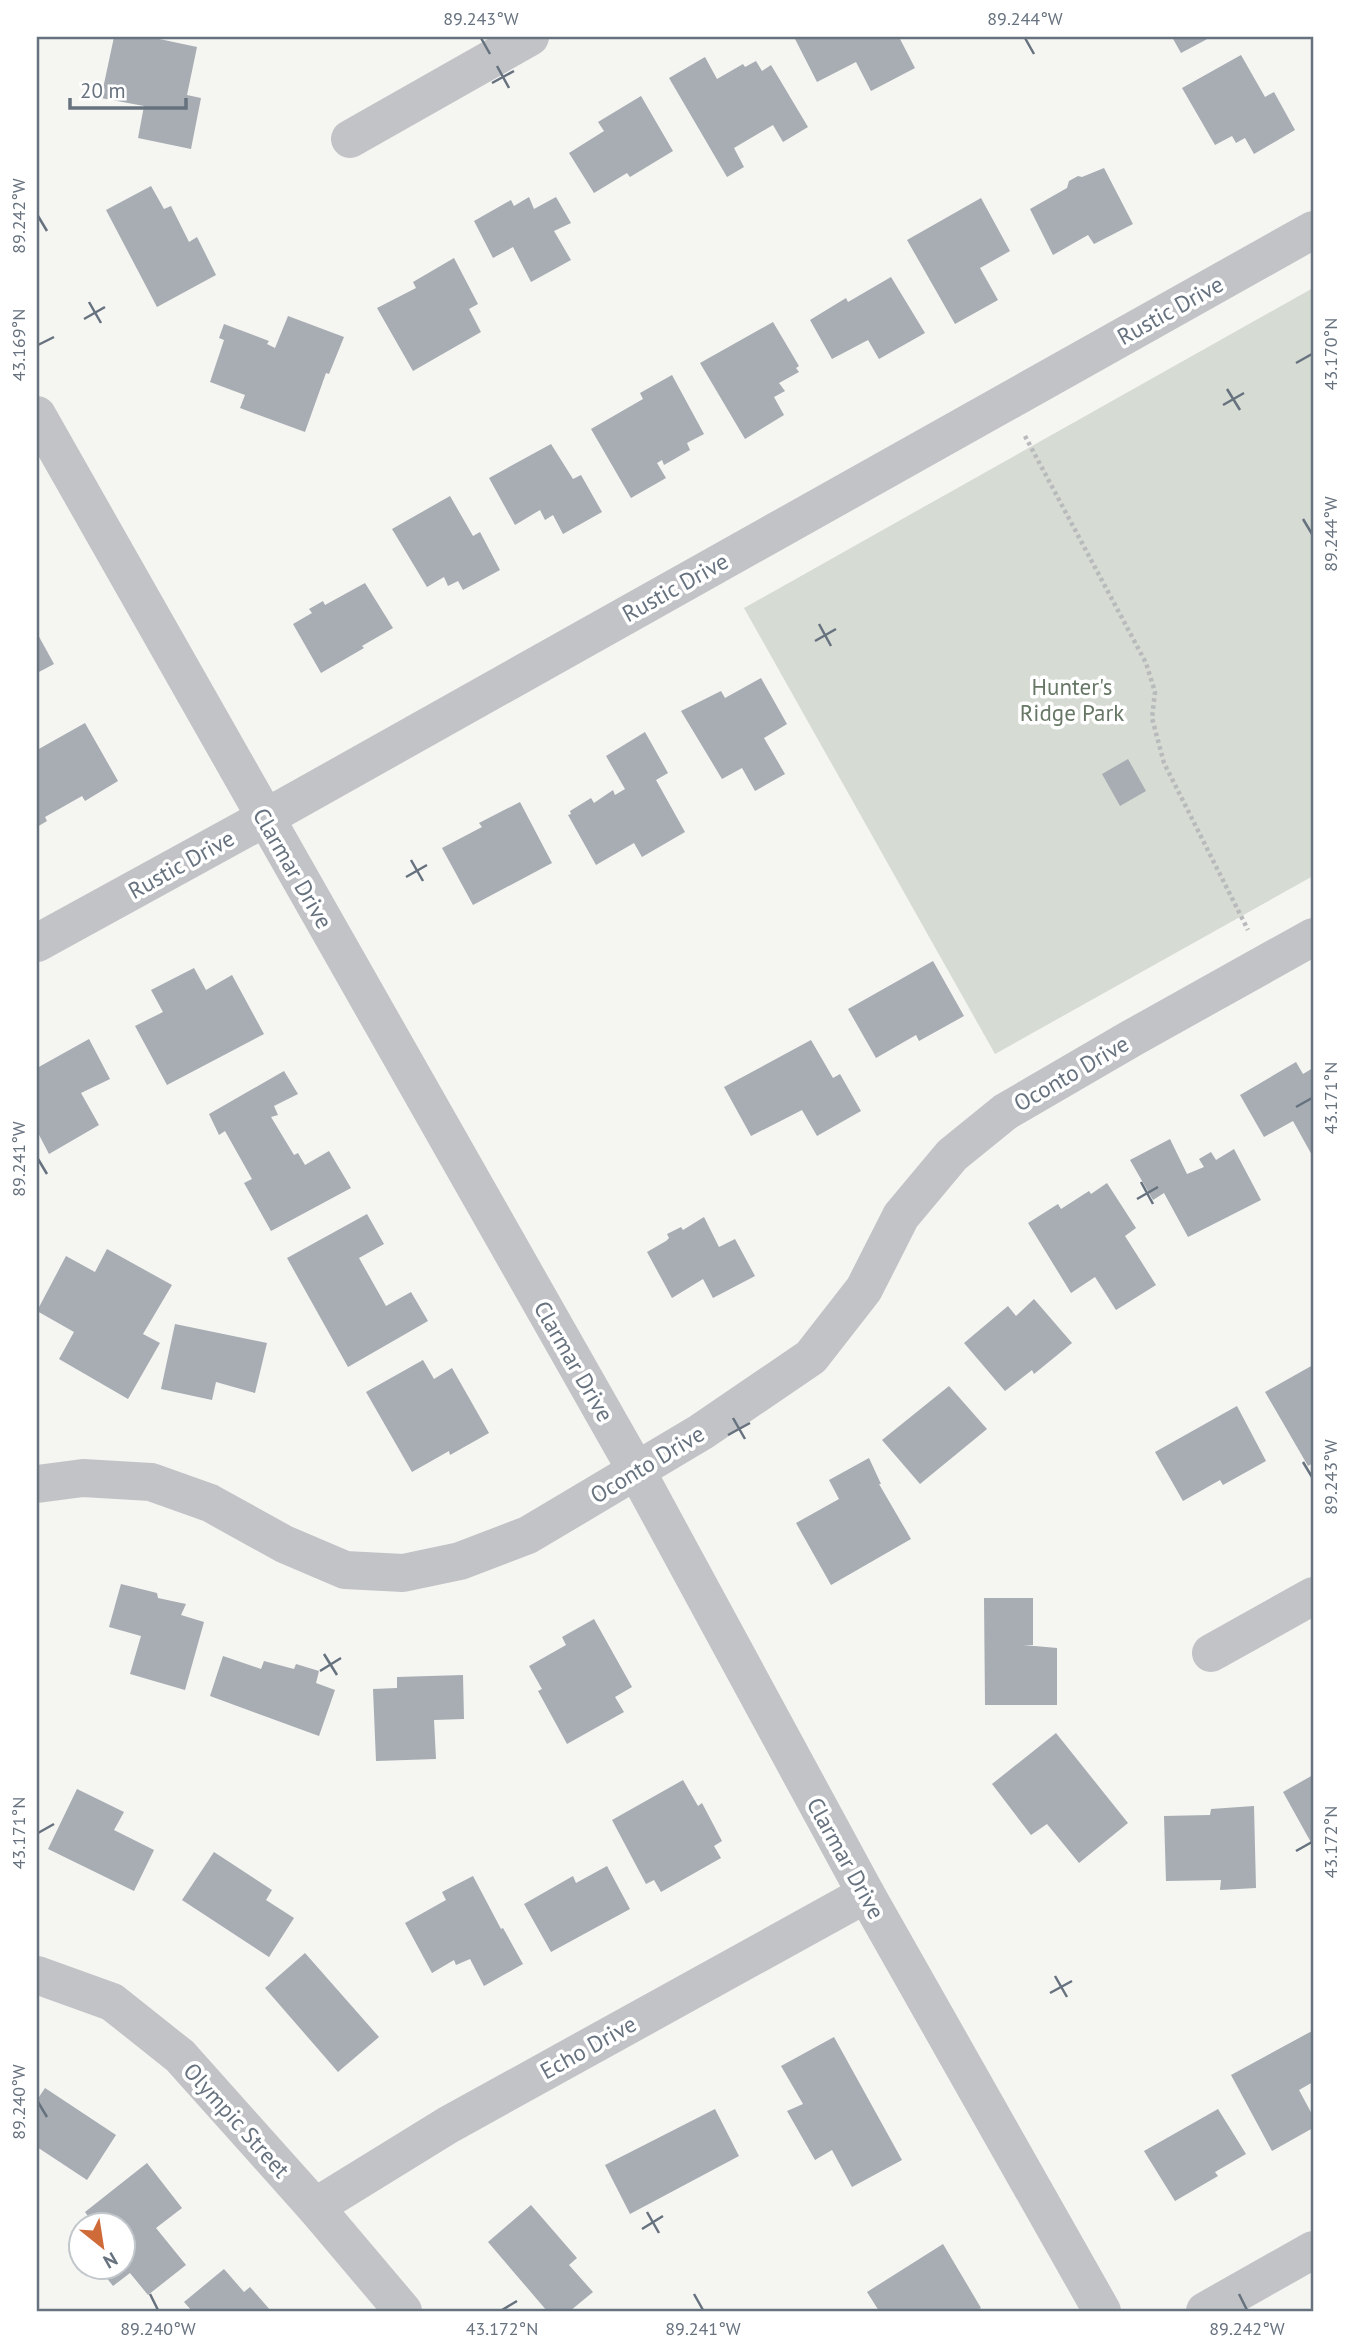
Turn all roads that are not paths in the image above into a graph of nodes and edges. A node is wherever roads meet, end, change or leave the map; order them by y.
1 (530, 37) edge
2 (350, 139) dead end
3 (1313, 230) edge
4 (37, 415) edge
5 (265, 818) junction
6 (1313, 937) edge
7 (37, 943) edge
8 (636, 1470) junction
9 (37, 1484) edge
10 (1313, 1596) edge
11 (1211, 1653) dead end
12 (866, 1894) junction
13 (37, 1975) edge
14 (315, 2207) junction
15 (1313, 2250) edge
16 (403, 2311) edge
17 (1102, 2311) edge
18 (1206, 2311) edge

1 - 2 street
3 - 5 street, Rustic Drive
4 - 5 street, Clarmar Drive
5 - 7 street, Rustic Drive
5 - 8 street, Clarmar Drive
6 - 8 street, Oconto Drive
8 - 9 street, Oconto Drive
8 - 12 street, Clarmar Drive
10 - 11 street
12 - 14 street, Echo Drive
12 - 17 street, Clarmar Drive
13 - 14 street, Olympic Street
14 - 16 street, Olympic Street
15 - 18 street

